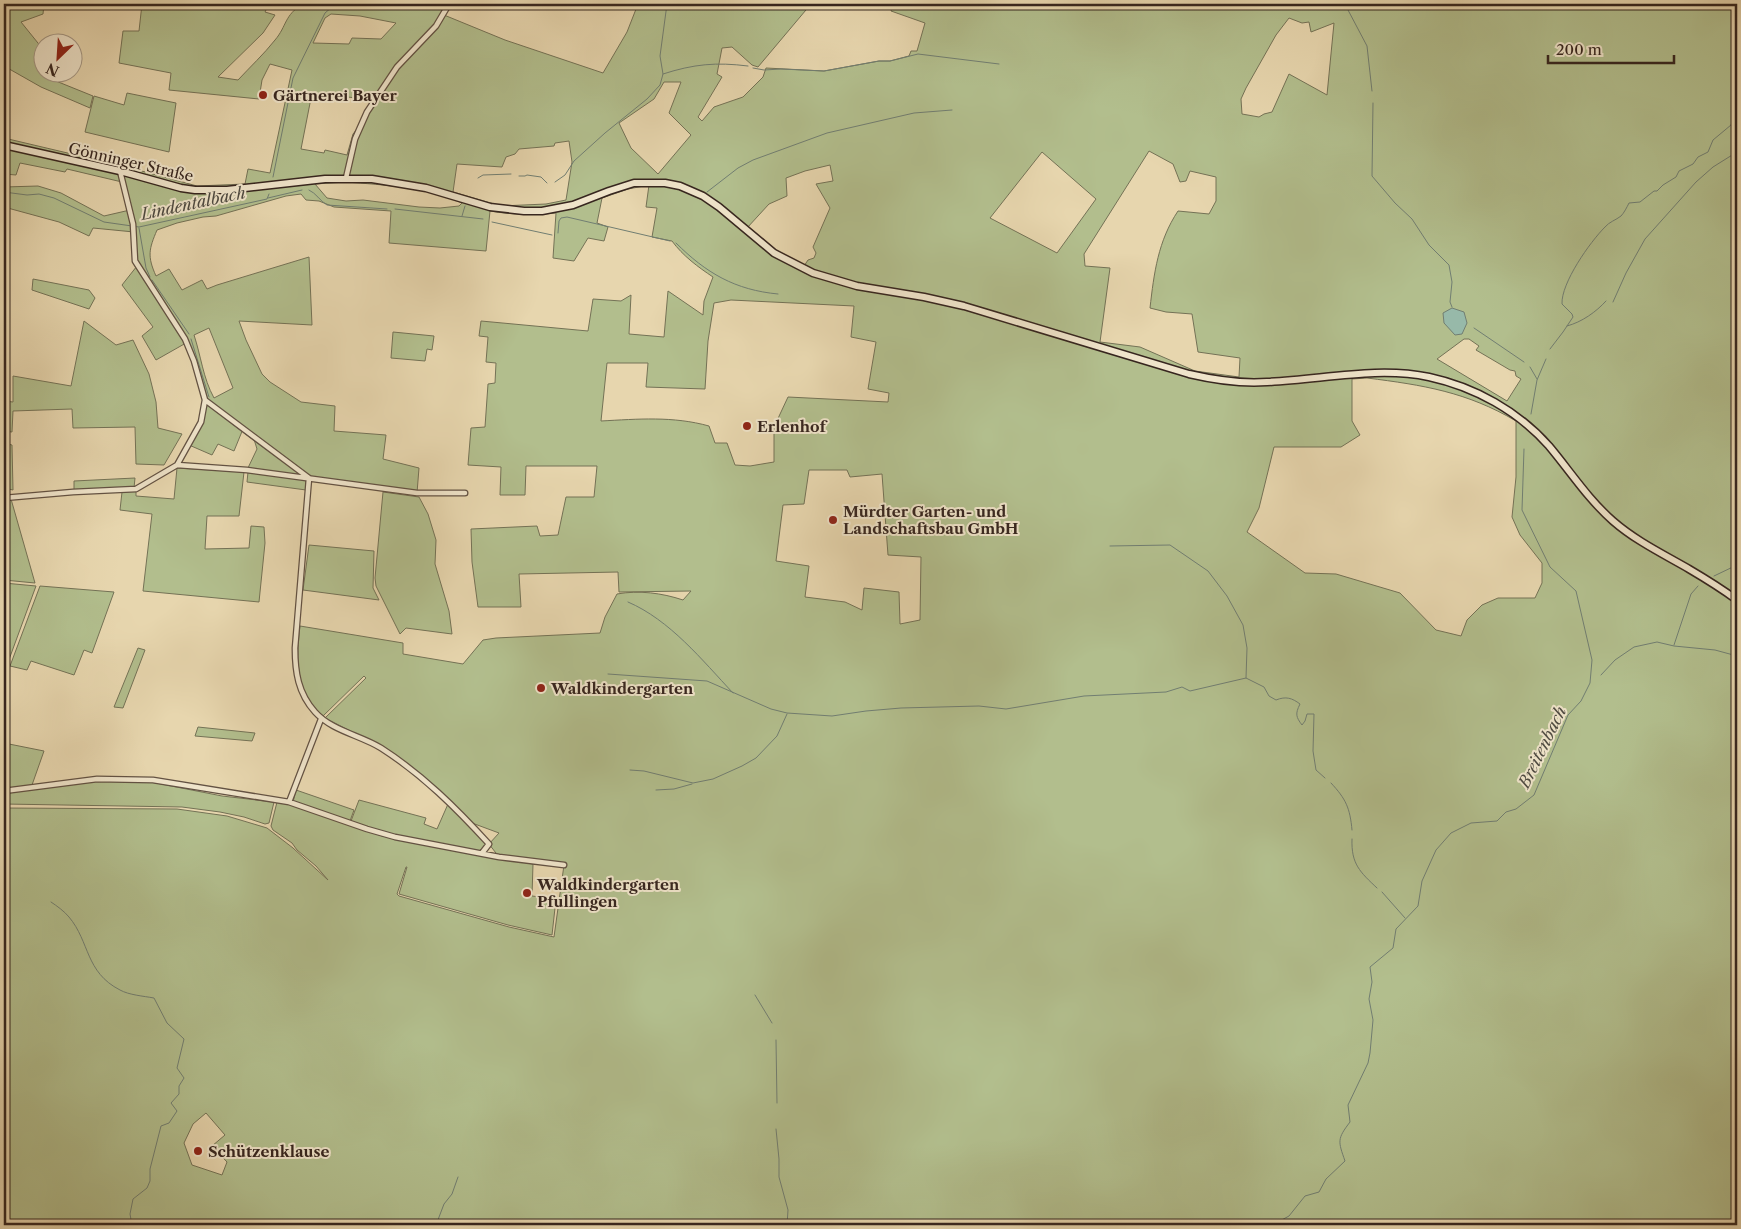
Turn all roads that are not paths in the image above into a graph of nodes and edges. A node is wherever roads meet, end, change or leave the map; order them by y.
1 (449, 4) edge
2 (4, 146) edge
3 (120, 171) junction
4 (346, 178) junction
5 (205, 400) junction
6 (177, 465) junction
7 (309, 478) junction
8 (465, 493) dead end
9 (4, 498) edge
10 (1737, 600) edge
11 (322, 719) junction
12 (4, 791) edge
13 (289, 802) junction
14 (482, 854) junction
15 (564, 865) dead end

1 - 4 street
2 - 3 street, Gönninger Straße
3 - 4 street, Gönninger Straße
3 - 5 street
4 - 10 street, Gönninger Straße
5 - 6 street
5 - 7 street
6 - 7 street
6 - 9 street
7 - 8 street
7 - 11 street
11 - 13 street
11 - 14 street
12 - 13 street
13 - 14 street
14 - 15 street

